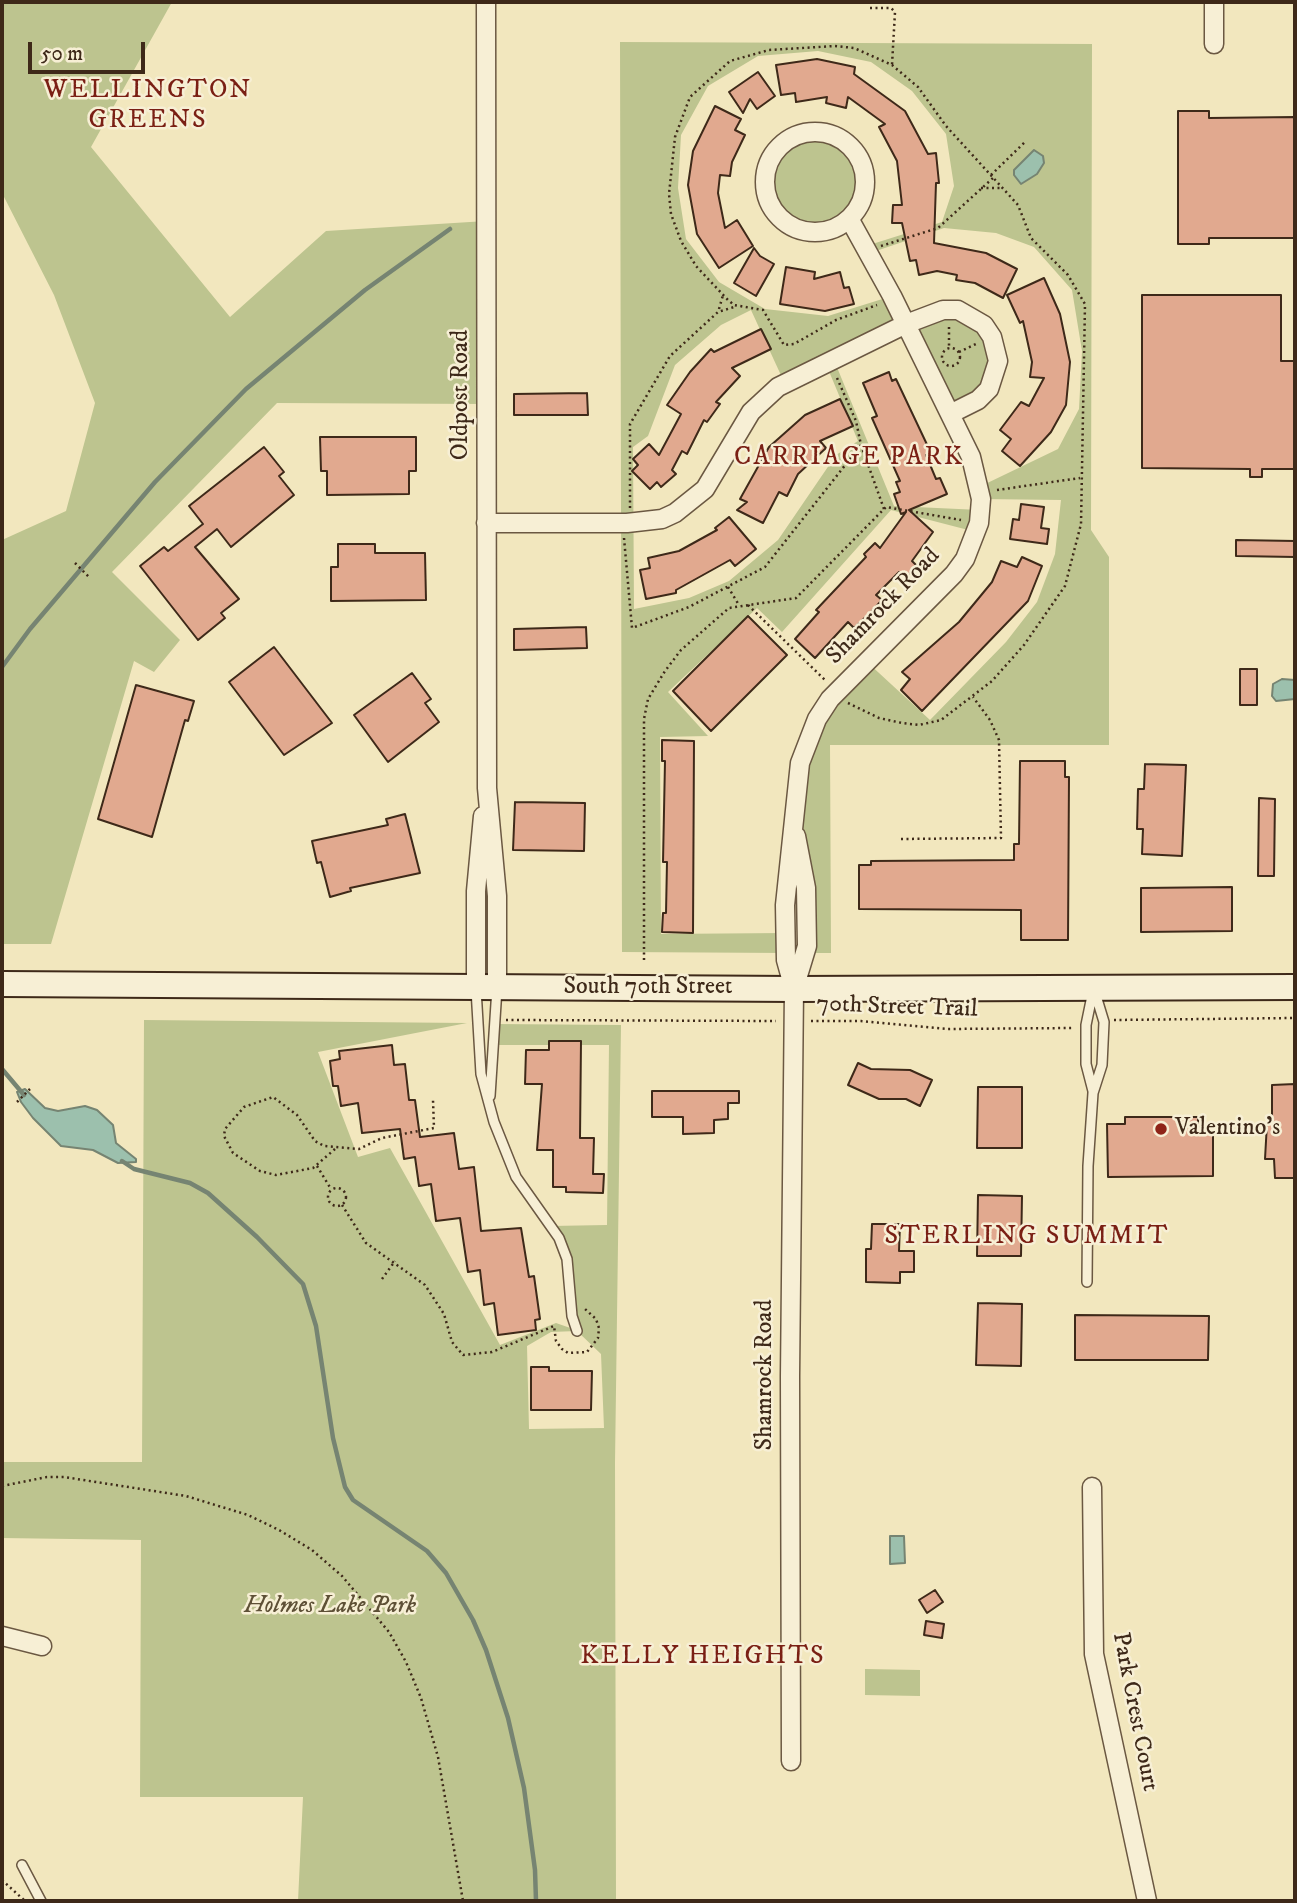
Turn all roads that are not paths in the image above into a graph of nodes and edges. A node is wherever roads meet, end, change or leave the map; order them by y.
1 (486, 2) edge
2 (1214, 2) edge
3 (1214, 44) dead end
4 (850, 220) junction
5 (906, 324) junction
6 (950, 414) junction
7 (486, 523) junction
8 (2, 984) edge
9 (486, 987) junction
10 (1295, 987) edge
11 (1093, 988) junction
12 (794, 989) junction
13 (1093, 1093) junction
14 (490, 1105) junction
15 (1087, 1282) dead end
16 (578, 1331) dead end
17 (1092, 1487) dead end
18 (2, 1636) edge
19 (42, 1646) dead end
20 (791, 1760) dead end
21 (22, 1865) dead end
22 (41, 1901) edge
23 (1147, 1901) edge

1 - 7 street, Oldpost Road
2 - 3 street
4 - 4 street
4 - 5 street, Shamrock Road
5 - 6 street, Shamrock Road
5 - 6 street
5 - 7 street
6 - 12 street, Shamrock Road
7 - 9 street, Oldpost Road
8 - 9 main road, South 70th Street
9 - 12 main road, South 70th Street
9 - 14 lane
9 - 14 lane
10 - 11 main road, South 70th Street
11 - 12 main road, South 70th Street
11 - 13 lane
11 - 13 lane
12 - 20 street, Shamrock Road
13 - 15 lane
14 - 16 lane
17 - 23 street, Park Crest Court
18 - 19 street
21 - 22 lane

